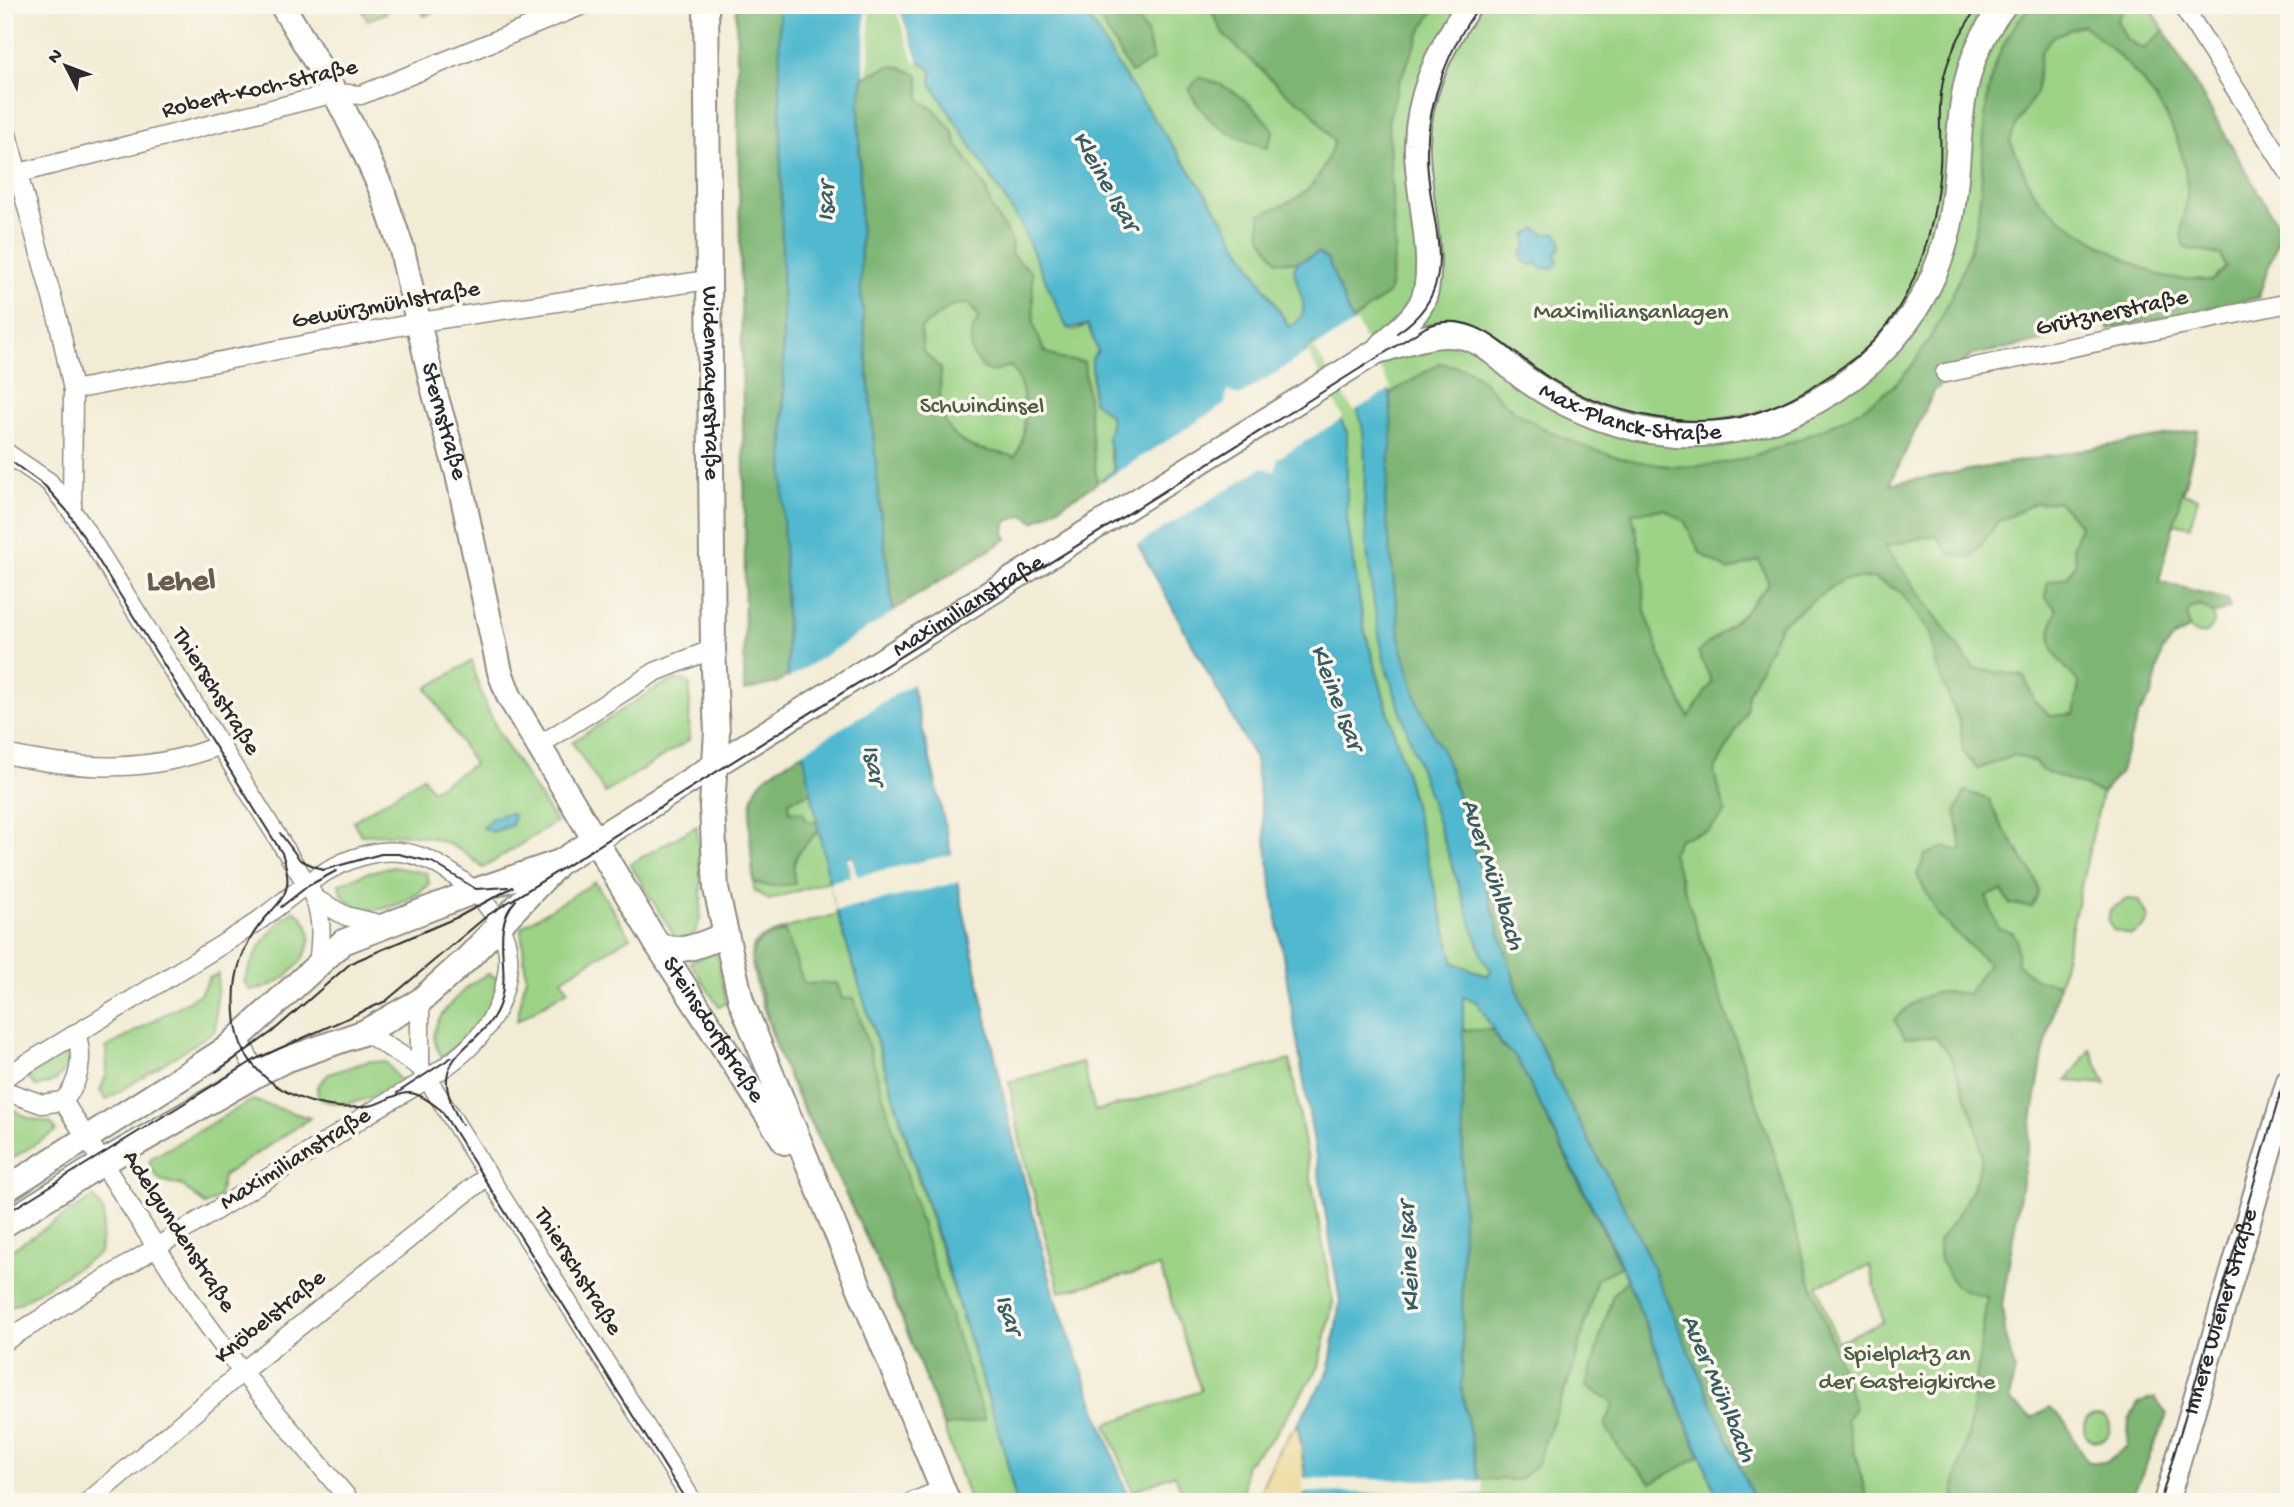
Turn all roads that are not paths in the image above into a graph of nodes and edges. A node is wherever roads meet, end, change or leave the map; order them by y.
1 (282, 5) edge
2 (706, 5) edge
3 (1469, 5) edge
4 (2004, 5) edge
5 (2182, 5) edge
6 (572, 7) edge
7 (335, 93) junction
8 (5, 127) edge
9 (14, 172) edge
10 (2289, 173) edge
11 (708, 281) junction
12 (2289, 303) edge
13 (420, 322) junction
14 (1385, 346) junction
15 (1945, 373) dead end
16 (73, 390) junction
17 (5, 452) edge
18 (72, 510) junction
19 (713, 649) junction
20 (220, 745) junction
21 (538, 746) junction
22 (5, 754) edge
23 (716, 763) junction
24 (595, 840) junction
25 (560, 862) junction
26 (306, 883) junction
27 (475, 891) junction
28 (317, 900) junction
29 (383, 925) junction
30 (499, 925) junction
31 (724, 935) junction
32 (657, 944) junction
33 (318, 962) junction
34 (419, 1001) junction
35 (365, 1032) junction
36 (76, 1033) junction
37 (239, 1040) junction
38 (257, 1074) junction
39 (425, 1074) junction
40 (5, 1077) edge
41 (2289, 1081) edge
42 (5, 1091) edge
43 (63, 1101) junction
44 (96, 1150) junction
45 (487, 1176) junction
46 (5, 1190) edge
47 (832, 1217) junction
48 (5, 1224) edge
49 (158, 1246) junction
50 (5, 1342) edge
51 (242, 1372) junction
52 (946, 1496) edge
53 (88, 1502) edge
54 (351, 1502) edge
55 (693, 1502) edge
56 (912, 1502) edge
57 (2166, 1502) edge

1 - 7 main road, Sternstraße
2 - 11 main road, Widenmayerstraße
3 - 14 main road
4 - 14 main road, Max-Planck-Straße
5 - 10 street
6 - 7 street, Robert-Koch-Straße
7 - 9 street, Robert-Koch-Straße
7 - 13 main road, Sternstraße
8 - 9 street
9 - 16 street
11 - 13 street, Gewürzmühlstraße
11 - 19 main road, Widenmayerstraße
12 - 15 street, Grütznerstraße
13 - 16 street, Gewürzmühlstraße
13 - 21 main road, Sternstraße
14 - 23 main road, Maximilianstraße
16 - 18 street
17 - 18 street, Thierschstraße
18 - 20 street, Thierschstraße
19 - 21 street
19 - 23 main road, Widenmayerstraße
20 - 22 street
20 - 26 street, Thierschstraße
21 - 24 main road, Sternstraße
23 - 24 main road, Maximilianstraße
23 - 31 main road, Steinsdorfstraße
24 - 25 main road, Maximilianstraße
24 - 32 main road, Steinsdorfstraße
25 - 27 main road, Maximilianstraße
25 - 30 main road, Maximilianstraße
26 - 27 street, Maximilianstraße
26 - 28 street, Thierschstraße
26 - 36 street, Maximilianstraße
27 - 29 main road, Maximilianstraße
27 - 30 street, Maximilianstraße
28 - 29 street, Thierschstraße
28 - 33 street, Thierschstraße
29 - 33 main road, Maximilianstraße
30 - 34 main road, Maximilianstraße
30 - 39 street, Maximilianstraße
31 - 32 main road
31 - 47 main road, Steinsdorfstraße
32 - 47 main road, Steinsdorfstraße
33 - 37 main road, Maximilianstraße
34 - 35 main road, Maximilianstraße
34 - 39 street, Thierschstraße
35 - 38 main road, Maximilianstraße
35 - 39 street, Thierschstraße
36 - 40 street, Maximilianstraße
36 - 43 street
37 - 38 street
37 - 44 main road, Maximilianstraße
38 - 44 main road, Maximilianstraße
39 - 45 street, Thierschstraße
39 - 49 street, Maximilianstraße
41 - 57 main road, Innere Wiener Straße
42 - 43 street
43 - 44 street, Adelgundenstraße
44 - 46 main road, Maximilianstraße
44 - 48 main road, Maximilianstraße
44 - 49 street, Adelgundenstraße
45 - 51 street, Knöbelstraße
45 - 55 street, Thierschstraße
47 - 52 main road, Steinsdorfstraße
49 - 50 street, Maximilianstraße
49 - 51 street, Adelgundenstraße
51 - 53 street, Knöbelstraße
51 - 54 street, Adelgundenstraße
52 - 56 street

